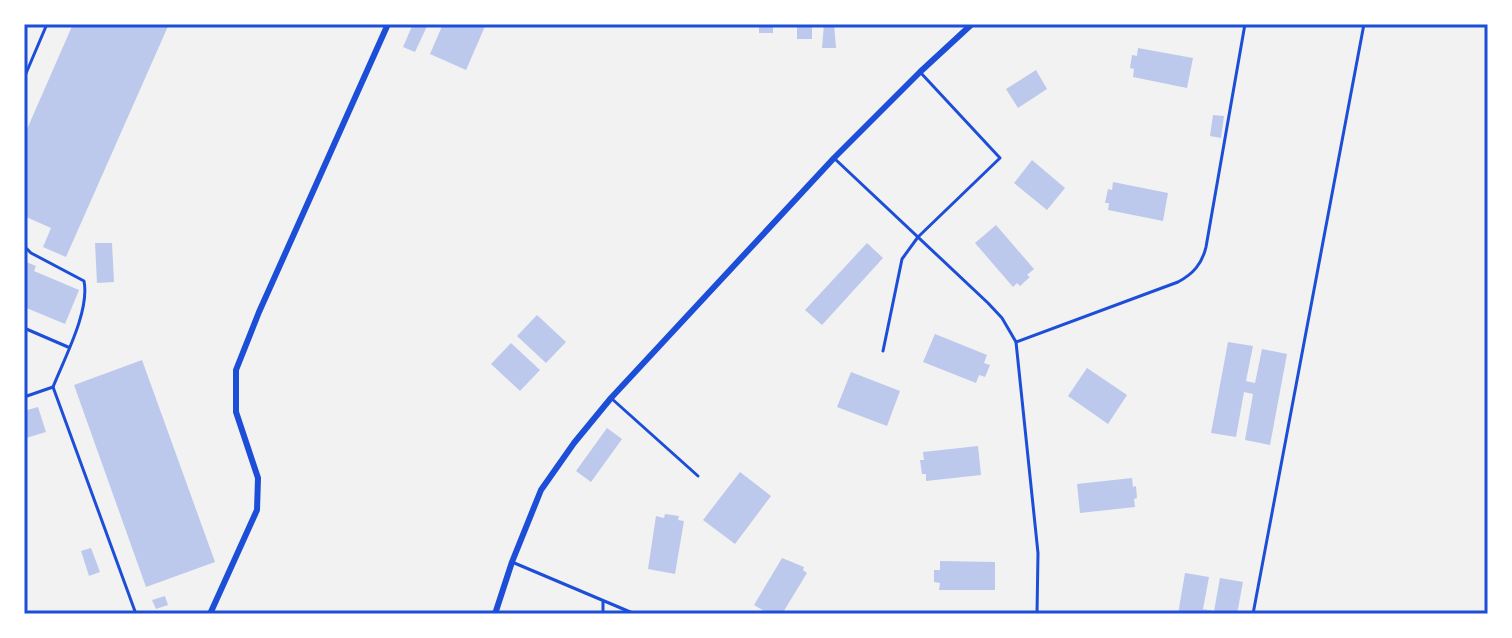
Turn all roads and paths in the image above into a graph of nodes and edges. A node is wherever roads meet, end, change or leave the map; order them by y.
1 (47, 24) edge
2 (388, 24) edge
3 (972, 24) edge
4 (1245, 24) edge
5 (1364, 24) edge
6 (920, 72) junction
7 (24, 78) edge
8 (834, 158) junction
9 (918, 237) junction
10 (24, 246) edge
11 (24, 328) edge
12 (1016, 342) junction
13 (68, 347) junction
14 (883, 351) dead end
15 (53, 387) junction
16 (24, 397) edge
17 (611, 398) junction
18 (698, 476) dead end
19 (512, 562) junction
20 (603, 602) junction
21 (136, 614) edge
22 (210, 614) edge
23 (495, 614) edge
24 (603, 614) edge
25 (635, 614) edge
26 (1037, 614) edge
27 (1253, 614) edge

1 - 7 lane
2 - 22 street
3 - 6 street
4 - 12 lane
5 - 27 lane
6 - 8 street
6 - 9 lane
8 - 9 lane
8 - 17 street
9 - 12 lane
9 - 14 lane
10 - 13 lane
11 - 13 lane
12 - 26 lane
13 - 15 lane
15 - 16 lane
15 - 21 lane
17 - 18 lane
17 - 19 street
19 - 20 lane
19 - 23 street
20 - 24 lane
20 - 25 lane

